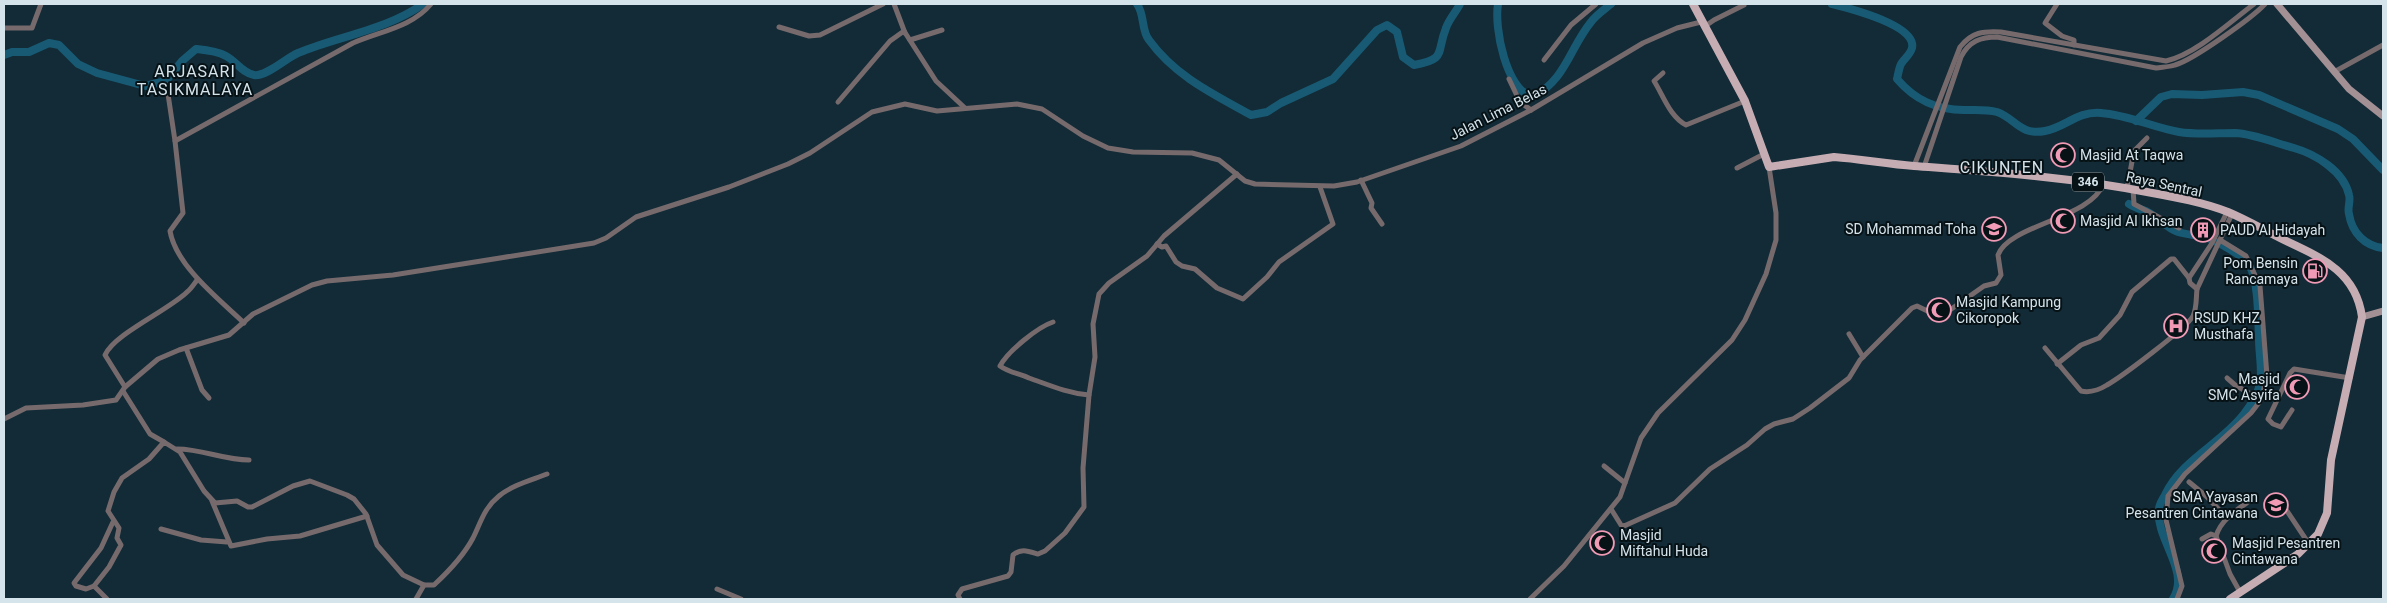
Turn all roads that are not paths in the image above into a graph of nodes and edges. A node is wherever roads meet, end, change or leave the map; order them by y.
1 (41, 4) edge
2 (432, 4) edge
3 (883, 4) edge
4 (894, 4) edge
5 (1596, 4) edge
6 (1693, 4) edge
7 (2057, 4) edge
8 (2254, 4) edge
9 (2265, 4) edge
10 (2277, 4) edge
11 (1744, 5) dead end
12 (1703, 25) junction
13 (780, 27) dead end
14 (4, 28) edge
15 (2221, 29) junction
16 (942, 30) dead end
17 (906, 33) junction
18 (2225, 34) junction
19 (2023, 39) junction
20 (910, 40) junction
21 (2074, 45) junction
22 (2383, 45) edge
23 (2094, 49) junction
24 (2092, 56) junction
25 (1544, 60) dead end
26 (2334, 72) junction
27 (1663, 73) dead end
28 (1509, 79) dead end
29 (168, 94) dead end
30 (1744, 101) junction
31 (838, 102) dead end
32 (1941, 104) junction
33 (964, 108) junction
34 (1531, 110) junction
35 (2383, 116) edge
36 (2147, 138) dead end
37 (175, 141) junction
38 (1764, 154) junction
39 (1914, 166) junction
40 (1769, 167) junction
41 (1924, 167) junction
42 (1736, 168) dead end
43 (1237, 174) junction
44 (1361, 180) junction
45 (2103, 184) junction
46 (1320, 187) junction
47 (2130, 188) junction
48 (2230, 213) junction
49 (1382, 224) dead end
50 (2179, 228) dead end
51 (2217, 242) junction
52 (1157, 244) junction
53 (2198, 266) junction
54 (2206, 270) junction
55 (2189, 278) junction
56 (197, 280) junction
57 (2197, 289) junction
58 (2383, 311) edge
59 (2362, 317) junction
60 (1054, 322) dead end
61 (244, 323) junction
62 (1849, 334) dead end
63 (186, 348) junction
64 (2045, 348) dead end
65 (1863, 357) junction
66 (2057, 364) junction
67 (2227, 378) dead end
68 (2350, 379) junction
69 (124, 389) junction
70 (1089, 395) junction
71 (2257, 396) junction
72 (209, 398) dead end
73 (2292, 410) dead end
74 (4, 419) edge
75 (164, 442) junction
76 (177, 449) junction
77 (249, 460) dead end
78 (1604, 466) dead end
79 (548, 474) dead end
80 (2189, 482) dead end
81 (1625, 483) junction
82 (2279, 500) dead end
83 (212, 501) junction
84 (2248, 502) dead end
85 (1611, 509) junction
86 (368, 516) junction
87 (2228, 518) junction
88 (113, 522) junction
89 (161, 529) dead end
90 (2216, 536) junction
91 (2202, 539) dead end
92 (228, 542) junction
93 (2309, 544) junction
94 (424, 585) junction
95 (94, 586) junction
96 (717, 589) dead end
97 (2240, 592) junction
98 (107, 599) edge
99 (416, 599) edge
100 (741, 599) edge
101 (960, 599) edge
102 (1530, 599) edge
103 (2177, 599) edge
104 (2230, 599) edge

1 - 14 street
2 - 37 street
3 - 13 street
4 - 17 street
5 - 25 street
6 - 12 main road
7 - 21 street
8 - 15 street
9 - 18 street
10 - 26 main road
11 - 12 street, Jalan Lima Belas
12 - 30 main road
12 - 34 street, Jalan Lima Belas
15 - 18 street
15 - 23 street
16 - 20 street
17 - 20 street
17 - 31 street
18 - 24 street
19 - 21 street
19 - 24 street
19 - 32 street
19 - 32 street
20 - 33 street
21 - 23 street
22 - 26 street
23 - 24 street
26 - 35 main road
27 - 30 street
28 - 34 street
29 - 37 street
30 - 38 main road
32 - 39 street
32 - 41 street
33 - 43 street, Jalan Lima Belas
33 - 61 street, Jalan Lima Belas
34 - 44 street, Jalan Lima Belas
36 - 47 street
37 - 56 street
38 - 40 main road
38 - 42 street
39 - 40 main road, Raya Sentral / 346
39 - 41 main road, Raya Sentral / 346
40 - 81 street
41 - 45 main road, Raya Sentral / 346
43 - 46 street, Jalan Lima Belas
43 - 52 street
44 - 46 street, Jalan Lima Belas
44 - 49 street
45 - 47 main road, Raya Sentral / 346
45 - 65 street
46 - 52 street
47 - 48 main road, Raya Sentral / 346
47 - 50 street
48 - 51 street
48 - 59 main road, Raya Sentral / 346
51 - 53 street
51 - 54 street
51 - 71 street
52 - 70 street
53 - 54 street
53 - 55 street
54 - 57 street
55 - 57 street
55 - 66 street
56 - 61 street
56 - 69 street
57 - 66 street
58 - 59 main road
59 - 68 main road, 346
60 - 70 street
61 - 63 street, Jalan Lima Belas
62 - 65 street
63 - 69 street, Jalan Lima Belas
63 - 72 street
64 - 66 street
65 - 85 street
67 - 71 street
68 - 73 street
68 - 93 main road, 346
69 - 74 street, Jalan Lima Belas
69 - 75 street
70 - 101 street
71 - 103 street
75 - 76 street
75 - 88 street
76 - 77 street
76 - 83 street
78 - 81 street
79 - 94 street
80 - 87 street
81 - 85 street
82 - 93 street
83 - 86 street
83 - 92 street
84 - 87 street
85 - 102 street
86 - 92 street
86 - 94 street
87 - 90 street
88 - 95 street
88 - 95 street
89 - 92 street
90 - 91 street
90 - 97 street
93 - 97 main road, 346
94 - 99 street
95 - 98 street
96 - 100 street
97 - 104 main road, 346

